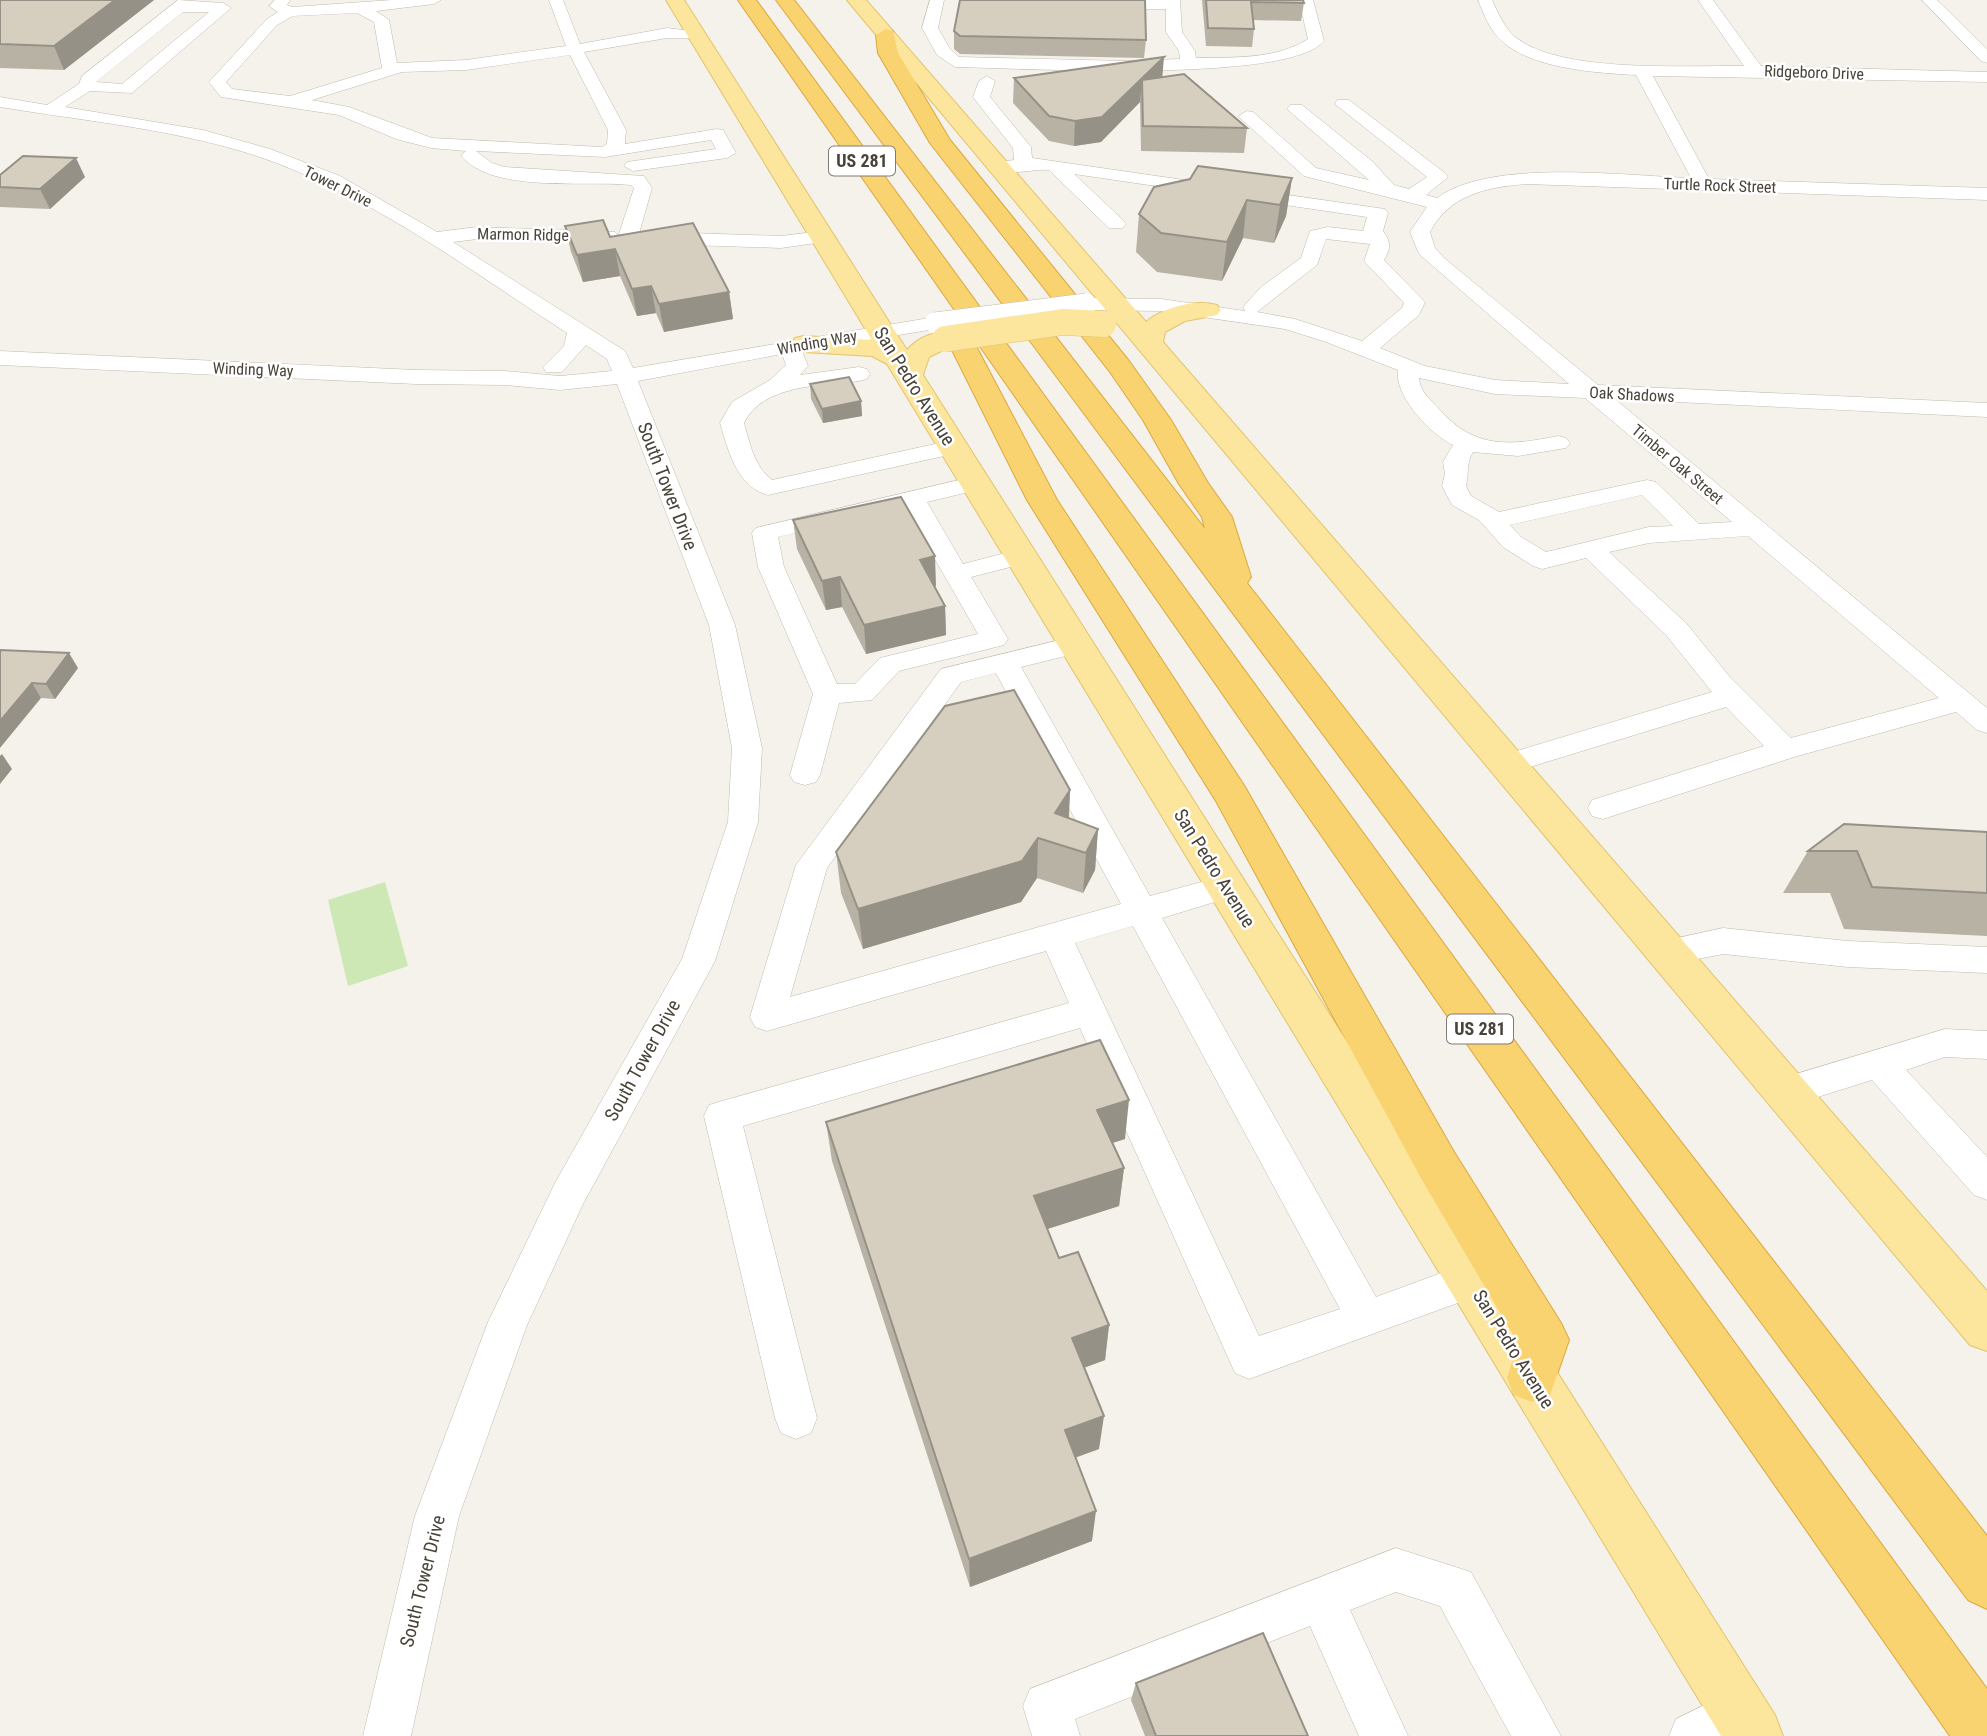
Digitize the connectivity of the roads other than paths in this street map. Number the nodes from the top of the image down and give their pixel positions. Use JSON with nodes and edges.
{"nodes":[{"id":1,"x":434,"y":0,"type":"edge"},
{"id":2,"x":556,"y":0,"type":"edge"},
{"id":3,"x":675,"y":0,"type":"edge"},
{"id":4,"x":747,"y":0,"type":"edge"},
{"id":5,"x":785,"y":0,"type":"edge"},
{"id":6,"x":858,"y":0,"type":"edge"},
{"id":7,"x":937,"y":0,"type":"edge"},
{"id":8,"x":1306,"y":0,"type":"edge"},
{"id":9,"x":1485,"y":0,"type":"edge"},
{"id":10,"x":1705,"y":0,"type":"edge"},
{"id":11,"x":1928,"y":0,"type":"edge"},
{"id":12,"x":1173,"y":2,"type":"edge"},
{"id":13,"x":183,"y":3,"type":"edge"},
{"id":14,"x":1093,"y":3,"type":"edge"},
{"id":15,"x":1152,"y":4,"type":"junction"},
{"id":16,"x":287,"y":6,"type":"edge"},
{"id":17,"x":349,"y":6,"type":"edge"},
{"id":18,"x":689,"y":35,"type":"junction"},
{"id":19,"x":886,"y":35,"type":"junction"},
{"id":20,"x":1180,"y":42,"type":"junction"},
{"id":21,"x":583,"y":49,"type":"junction"},
{"id":22,"x":1987,"y":58,"type":"edge"},
{"id":23,"x":1189,"y":64,"type":"junction"},
{"id":24,"x":390,"y":69,"type":"junction"},
{"id":25,"x":1641,"y":69,"type":"junction"},
{"id":26,"x":1756,"y":71,"type":"junction"},
{"id":27,"x":1987,"y":77,"type":"edge"},
{"id":28,"x":987,"y":81,"type":"dead end"},
{"id":29,"x":87,"y":86,"type":"junction"},
{"id":30,"x":293,"y":101,"type":"junction"},
{"id":31,"x":0,"y":102,"type":"edge"},
{"id":32,"x":1343,"y":104,"type":"dead end"},
{"id":33,"x":1296,"y":109,"type":"dead end"},
{"id":34,"x":50,"y":110,"type":"junction"},
{"id":35,"x":1247,"y":116,"type":"dead end"},
{"id":36,"x":458,"y":146,"type":"junction"},
{"id":37,"x":616,"y":149,"type":"junction"},
{"id":38,"x":1023,"y":163,"type":"junction"},
{"id":39,"x":1055,"y":166,"type":"junction"},
{"id":40,"x":999,"y":167,"type":"junction"},
{"id":41,"x":634,"y":173,"type":"junction"},
{"id":42,"x":1703,"y":184,"type":"junction"},
{"id":43,"x":1388,"y":190,"type":"junction"},
{"id":44,"x":1987,"y":194,"type":"edge"},
{"id":45,"x":1412,"y":197,"type":"junction"},
{"id":46,"x":1448,"y":200,"type":"junction"},
{"id":47,"x":1116,"y":224,"type":"dead end"},
{"id":48,"x":628,"y":237,"type":"junction"},
{"id":49,"x":823,"y":237,"type":"junction"},
{"id":50,"x":434,"y":238,"type":"junction"},
{"id":51,"x":1379,"y":239,"type":"junction"},
{"id":52,"x":1259,"y":301,"type":"junction"},
{"id":53,"x":1095,"y":302,"type":"junction"},
{"id":54,"x":1208,"y":310,"type":"junction"},
{"id":55,"x":1295,"y":311,"type":"junction"},
{"id":56,"x":945,"y":323,"type":"junction"},
{"id":57,"x":876,"y":324,"type":"junction"},
{"id":58,"x":577,"y":330,"type":"junction"},
{"id":59,"x":1385,"y":332,"type":"junction"},
{"id":60,"x":1147,"y":341,"type":"junction"},
{"id":61,"x":780,"y":343,"type":"junction"},
{"id":62,"x":1365,"y":349,"type":"junction"},
{"id":63,"x":0,"y":358,"type":"edge"},
{"id":64,"x":622,"y":366,"type":"junction"},
{"id":65,"x":554,"y":367,"type":"junction"},
{"id":66,"x":1410,"y":367,"type":"junction"},
{"id":67,"x":903,"y":368,"type":"junction"},
{"id":68,"x":859,"y":374,"type":"dead end"},
{"id":69,"x":506,"y":378,"type":"junction"},
{"id":70,"x":778,"y":385,"type":"junction"},
{"id":71,"x":1593,"y":392,"type":"junction"},
{"id":72,"x":1987,"y":410,"type":"edge"},
{"id":73,"x":1467,"y":441,"type":"junction"},
{"id":74,"x":1558,"y":443,"type":"dead end"},
{"id":75,"x":953,"y":447,"type":"junction"},
{"id":76,"x":976,"y":483,"type":"junction"},
{"id":77,"x":912,"y":497,"type":"junction"},
{"id":78,"x":1493,"y":521,"type":"junction"},
{"id":79,"x":1755,"y":528,"type":"junction"},
{"id":80,"x":1695,"y":534,"type":"junction"},
{"id":81,"x":1591,"y":549,"type":"junction"},
{"id":82,"x":1021,"y":557,"type":"junction"},
{"id":83,"x":958,"y":573,"type":"junction"},
{"id":84,"x":1243,"y":602,"type":"junction"},
{"id":85,"x":1076,"y":645,"type":"junction"},
{"id":86,"x":1004,"y":662,"type":"junction"},
{"id":87,"x":827,"y":694,"type":"junction"},
{"id":88,"x":1732,"y":696,"type":"junction"},
{"id":89,"x":1961,"y":701,"type":"junction"},
{"id":90,"x":1987,"y":723,"type":"edge"},
{"id":91,"x":1785,"y":750,"type":"junction"},
{"id":92,"x":1507,"y":764,"type":"junction"},
{"id":93,"x":805,"y":775,"type":"dead end"},
{"id":94,"x":1603,"y":808,"type":"dead end"},
{"id":95,"x":1227,"y":887,"type":"junction"},
{"id":96,"x":1140,"y":912,"type":"junction"},
{"id":97,"x":1055,"y":935,"type":"junction"},
{"id":98,"x":1667,"y":952,"type":"junction"},
{"id":99,"x":1987,"y":960,"type":"edge"},
{"id":100,"x":1090,"y":1011,"type":"junction"},
{"id":101,"x":1987,"y":1045,"type":"edge"},
{"id":102,"x":1878,"y":1063,"type":"junction"},
{"id":103,"x":1786,"y":1092,"type":"junction"},
{"id":104,"x":1987,"y":1183,"type":"edge"},
{"id":105,"x":1471,"y":1280,"type":"junction"},
{"id":106,"x":1367,"y":1319,"type":"junction"},
{"id":107,"x":1987,"y":1328,"type":"edge"},
{"id":108,"x":1532,"y":1378,"type":"junction"},
{"id":109,"x":796,"y":1418,"type":"dead end"},
{"id":110,"x":1987,"y":1581,"type":"edge"},
{"id":111,"x":1321,"y":1598,"type":"junction"},
{"id":112,"x":1728,"y":1728,"type":"edge"},
{"id":113,"x":387,"y":1736,"type":"edge"},
{"id":114,"x":1056,"y":1736,"type":"edge"},
{"id":115,"x":1384,"y":1736,"type":"edge"},
{"id":116,"x":1536,"y":1736,"type":"edge"},
{"id":117,"x":1984,"y":1736,"type":"edge"}],
"edges":[{"from":1,"to":17,"type":"street"},
{"from":2,"to":21,"type":"street"},
{"from":3,"to":18,"type":"main road","name":"San Pedro Avenue"},
{"from":4,"to":56,"type":"highway","number":"US 281"},
{"from":5,"to":84,"type":"highway","number":"US 281"},
{"from":6,"to":19,"type":"main road"},
{"from":7,"to":23,"type":"street"},
{"from":8,"to":23,"type":"street"},
{"from":9,"to":25,"type":"street","name":"Ridgeboro Drive"},
{"from":10,"to":26,"type":"street"},
{"from":11,"to":22,"type":"street"},
{"from":12,"to":15,"type":"street"},
{"from":12,"to":20,"type":"street"},
{"from":13,"to":29,"type":"street"},
{"from":13,"to":29,"type":"street"},
{"from":14,"to":15,"type":"street"},
{"from":15,"to":20,"type":"street"},
{"from":16,"to":17,"type":"street"},
{"from":16,"to":30,"type":"street"},
{"from":17,"to":24,"type":"street"},
{"from":18,"to":21,"type":"street"},
{"from":18,"to":49,"type":"main road","name":"San Pedro Avenue"},
{"from":19,"to":40,"type":"main road"},
{"from":19,"to":84,"type":"highway"},
{"from":20,"to":23,"type":"street"},
{"from":21,"to":24,"type":"street"},
{"from":21,"to":37,"type":"street"},
{"from":24,"to":30,"type":"street"},
{"from":25,"to":26,"type":"street","name":"Ridgeboro Drive"},
{"from":25,"to":42,"type":"street"},
{"from":26,"to":27,"type":"street","name":"Ridgeboro Drive"},
{"from":28,"to":38,"type":"street"},
{"from":29,"to":34,"type":"street"},
{"from":30,"to":36,"type":"street"},
{"from":31,"to":34,"type":"street","name":"Tower Drive"},
{"from":32,"to":45,"type":"street"},
{"from":33,"to":43,"type":"street"},
{"from":34,"to":50,"type":"street","name":"Tower Drive"},
{"from":35,"to":43,"type":"street"},
{"from":36,"to":37,"type":"street"},
{"from":36,"to":41,"type":"street"},
{"from":37,"to":41,"type":"street"},
{"from":37,"to":41,"type":"street"},
{"from":38,"to":39,"type":"street"},
{"from":38,"to":40,"type":"street"},
{"from":39,"to":47,"type":"street"},
{"from":39,"to":51,"type":"street"},
{"from":40,"to":53,"type":"main road"},
{"from":41,"to":48,"type":"street"},
{"from":42,"to":44,"type":"street","name":"Turtle Rock Street"},
{"from":42,"to":46,"type":"street","name":"Turtle Rock Street"},
{"from":43,"to":45,"type":"street"},
{"from":45,"to":46,"type":"street"},
{"from":46,"to":71,"type":"street","name":"Timber Oak Street"},
{"from":48,"to":49,"type":"street","name":"Marmon Ridge"},
{"from":48,"to":50,"type":"street","name":"Marmon Ridge"},
{"from":49,"to":57,"type":"main road","name":"San Pedro Avenue"},
{"from":50,"to":58,"type":"street","name":"Tower Drive"},
{"from":51,"to":52,"type":"street"},
{"from":51,"to":59,"type":"street"},
{"from":52,"to":53,"type":"street"},
{"from":52,"to":55,"type":"street"},
{"from":53,"to":54,"type":"street","name":"Oak Shadows"},
{"from":53,"to":56,"type":"street"},
{"from":53,"to":56,"type":"main road","bridge":true},
{"from":53,"to":60,"type":"main road"},
{"from":54,"to":55,"type":"street","name":"Oak Shadows"},
{"from":54,"to":60,"type":"main road"},
{"from":55,"to":59,"type":"street"},
{"from":55,"to":62,"type":"street","name":"Oak Shadows"},
{"from":56,"to":57,"type":"street"},
{"from":56,"to":67,"type":"main road"},
{"from":56,"to":108,"type":"highway"},
{"from":56,"to":117,"type":"highway","number":"US 281"},
{"from":57,"to":61,"type":"street","name":"Winding Way"},
{"from":57,"to":61,"type":"street","name":"Winding Way"},
{"from":57,"to":67,"type":"main road","name":"San Pedro Avenue"},
{"from":58,"to":64,"type":"street","name":"Tower Drive"},
{"from":58,"to":65,"type":"street"},
{"from":59,"to":62,"type":"street"},
{"from":60,"to":92,"type":"main road"},
{"from":61,"to":64,"type":"street","name":"Winding Way"},
{"from":61,"to":67,"type":"main road"},
{"from":61,"to":70,"type":"street"},
{"from":62,"to":66,"type":"street","name":"Oak Shadows"},
{"from":63,"to":69,"type":"street","name":"Winding Way"},
{"from":64,"to":65,"type":"street","name":"Winding Way"},
{"from":64,"to":69,"type":"street","name":"Winding Way"},
{"from":64,"to":113,"type":"street","name":"South Tower Drive"},
{"from":65,"to":69,"type":"street","name":"Winding Way"},
{"from":66,"to":71,"type":"street","name":"Oak Shadows"},
{"from":66,"to":73,"type":"street"},
{"from":67,"to":75,"type":"main road","name":"San Pedro Avenue"},
{"from":68,"to":70,"type":"street"},
{"from":70,"to":75,"type":"street"},
{"from":71,"to":72,"type":"street","name":"Oak Shadows"},
{"from":71,"to":79,"type":"street","name":"Timber Oak Street"},
{"from":73,"to":74,"type":"street"},
{"from":73,"to":78,"type":"street"},
{"from":75,"to":76,"type":"main road","name":"San Pedro Avenue"},
{"from":76,"to":77,"type":"street"},
{"from":76,"to":82,"type":"main road","name":"San Pedro Avenue"},
{"from":77,"to":83,"type":"street"},
{"from":77,"to":87,"type":"street"},
{"from":78,"to":80,"type":"street"},
{"from":78,"to":81,"type":"street"},
{"from":79,"to":80,"type":"street"},
{"from":79,"to":89,"type":"street","name":"Timber Oak Street"},
{"from":80,"to":81,"type":"street"},
{"from":81,"to":88,"type":"street"},
{"from":82,"to":83,"type":"street"},
{"from":82,"to":85,"type":"main road","name":"San Pedro Avenue"},
{"from":83,"to":87,"type":"street"},
{"from":84,"to":110,"type":"highway","number":"US 281"},
{"from":85,"to":86,"type":"street"},
{"from":85,"to":95,"type":"main road","name":"San Pedro Avenue"},
{"from":86,"to":96,"type":"street"},
{"from":86,"to":97,"type":"street"},
{"from":87,"to":93,"type":"street"},
{"from":88,"to":91,"type":"street"},
{"from":88,"to":92,"type":"street"},
{"from":89,"to":90,"type":"street","name":"Timber Oak Street"},
{"from":89,"to":91,"type":"street"},
{"from":91,"to":94,"type":"street"},
{"from":92,"to":98,"type":"main road"},
{"from":95,"to":96,"type":"street"},
{"from":95,"to":105,"type":"main road","name":"San Pedro Avenue"},
{"from":96,"to":97,"type":"street"},
{"from":96,"to":106,"type":"street"},
{"from":97,"to":100,"type":"street"},
{"from":98,"to":99,"type":"street"},
{"from":98,"to":103,"type":"main road"},
{"from":100,"to":106,"type":"street"},
{"from":100,"to":109,"type":"street"},
{"from":101,"to":102,"type":"street"},
{"from":102,"to":103,"type":"street"},
{"from":102,"to":104,"type":"street"},
{"from":103,"to":107,"type":"main road"},
{"from":105,"to":106,"type":"street"},
{"from":105,"to":108,"type":"main road","name":"San Pedro Avenue"},
{"from":108,"to":112,"type":"main road","name":"San Pedro Avenue"},
{"from":111,"to":114,"type":"street"},
{"from":111,"to":115,"type":"street"},
{"from":111,"to":116,"type":"street"}]}
